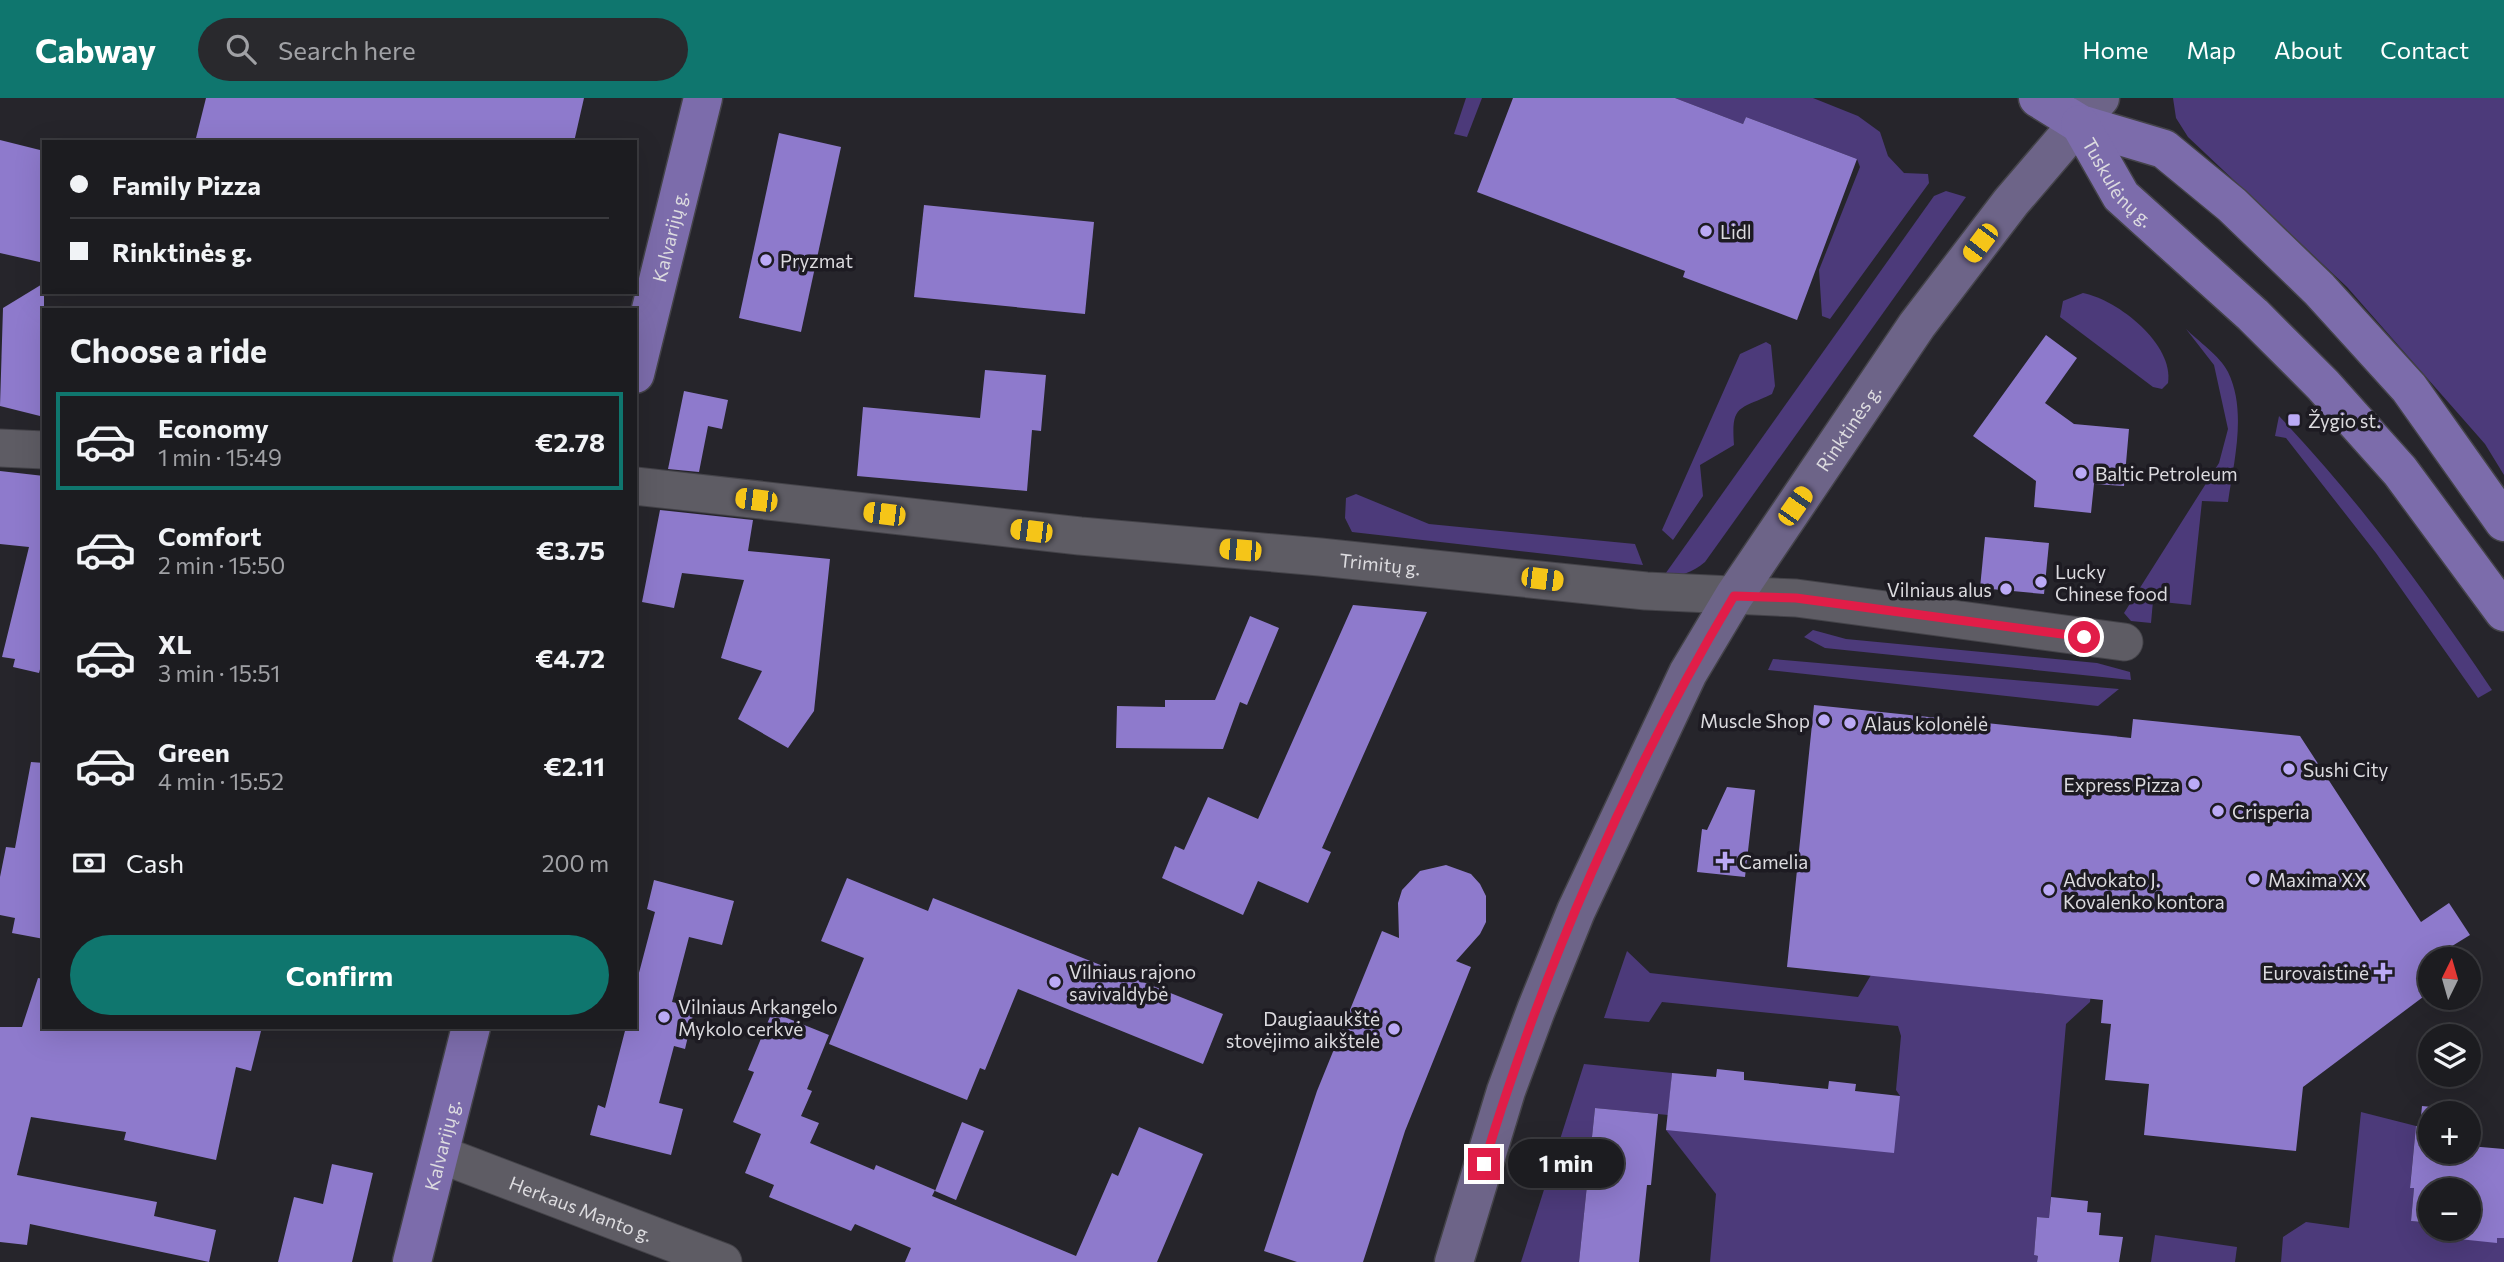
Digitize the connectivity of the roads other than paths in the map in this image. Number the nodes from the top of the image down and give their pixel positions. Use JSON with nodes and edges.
{"nodes":[{"id":1,"x":702,"y":98,"type":"edge"},
{"id":2,"x":2038,"y":98,"type":"edge"},
{"id":3,"x":2090,"y":111,"type":"edge"},
{"id":4,"x":637,"y":366,"type":"edge"},
{"id":5,"x":0,"y":448,"type":"edge"},
{"id":6,"x":42,"y":450,"type":"edge"},
{"id":7,"x":637,"y":486,"type":"edge"},
{"id":8,"x":2504,"y":522,"type":"edge"},
{"id":9,"x":1734,"y":596,"type":"junction"},
{"id":10,"x":2504,"y":612,"type":"edge"},
{"id":11,"x":2124,"y":642,"type":"dead end"},
{"id":12,"x":470,"y":1029,"type":"edge"},
{"id":13,"x":439,"y":1154,"type":"junction"},
{"id":14,"x":412,"y":1262,"type":"edge"},
{"id":15,"x":723,"y":1262,"type":"edge"},
{"id":16,"x":1454,"y":1262,"type":"edge"}],
"edges":[{"from":1,"to":4,"type":"main road","name":"Kalvarijų g."},
{"from":2,"to":3,"type":"main road"},
{"from":3,"to":8,"type":"main road","name":"Tuskulėnų g."},
{"from":3,"to":9,"type":"main road","name":"Rinktinės g."},
{"from":3,"to":10,"type":"main road","name":"Tuskulėnų g."},
{"from":5,"to":6,"type":"street"},
{"from":7,"to":9,"type":"street","name":"Trimitų g."},
{"from":9,"to":11,"type":"street","name":"Trimitų g."},
{"from":9,"to":16,"type":"main road","name":"Rinktinės g."},
{"from":12,"to":13,"type":"main road","name":"Kalvarijų g."},
{"from":13,"to":14,"type":"main road","name":"Kalvarijų g."},
{"from":13,"to":15,"type":"street","name":"Herkaus Manto g."}]}
